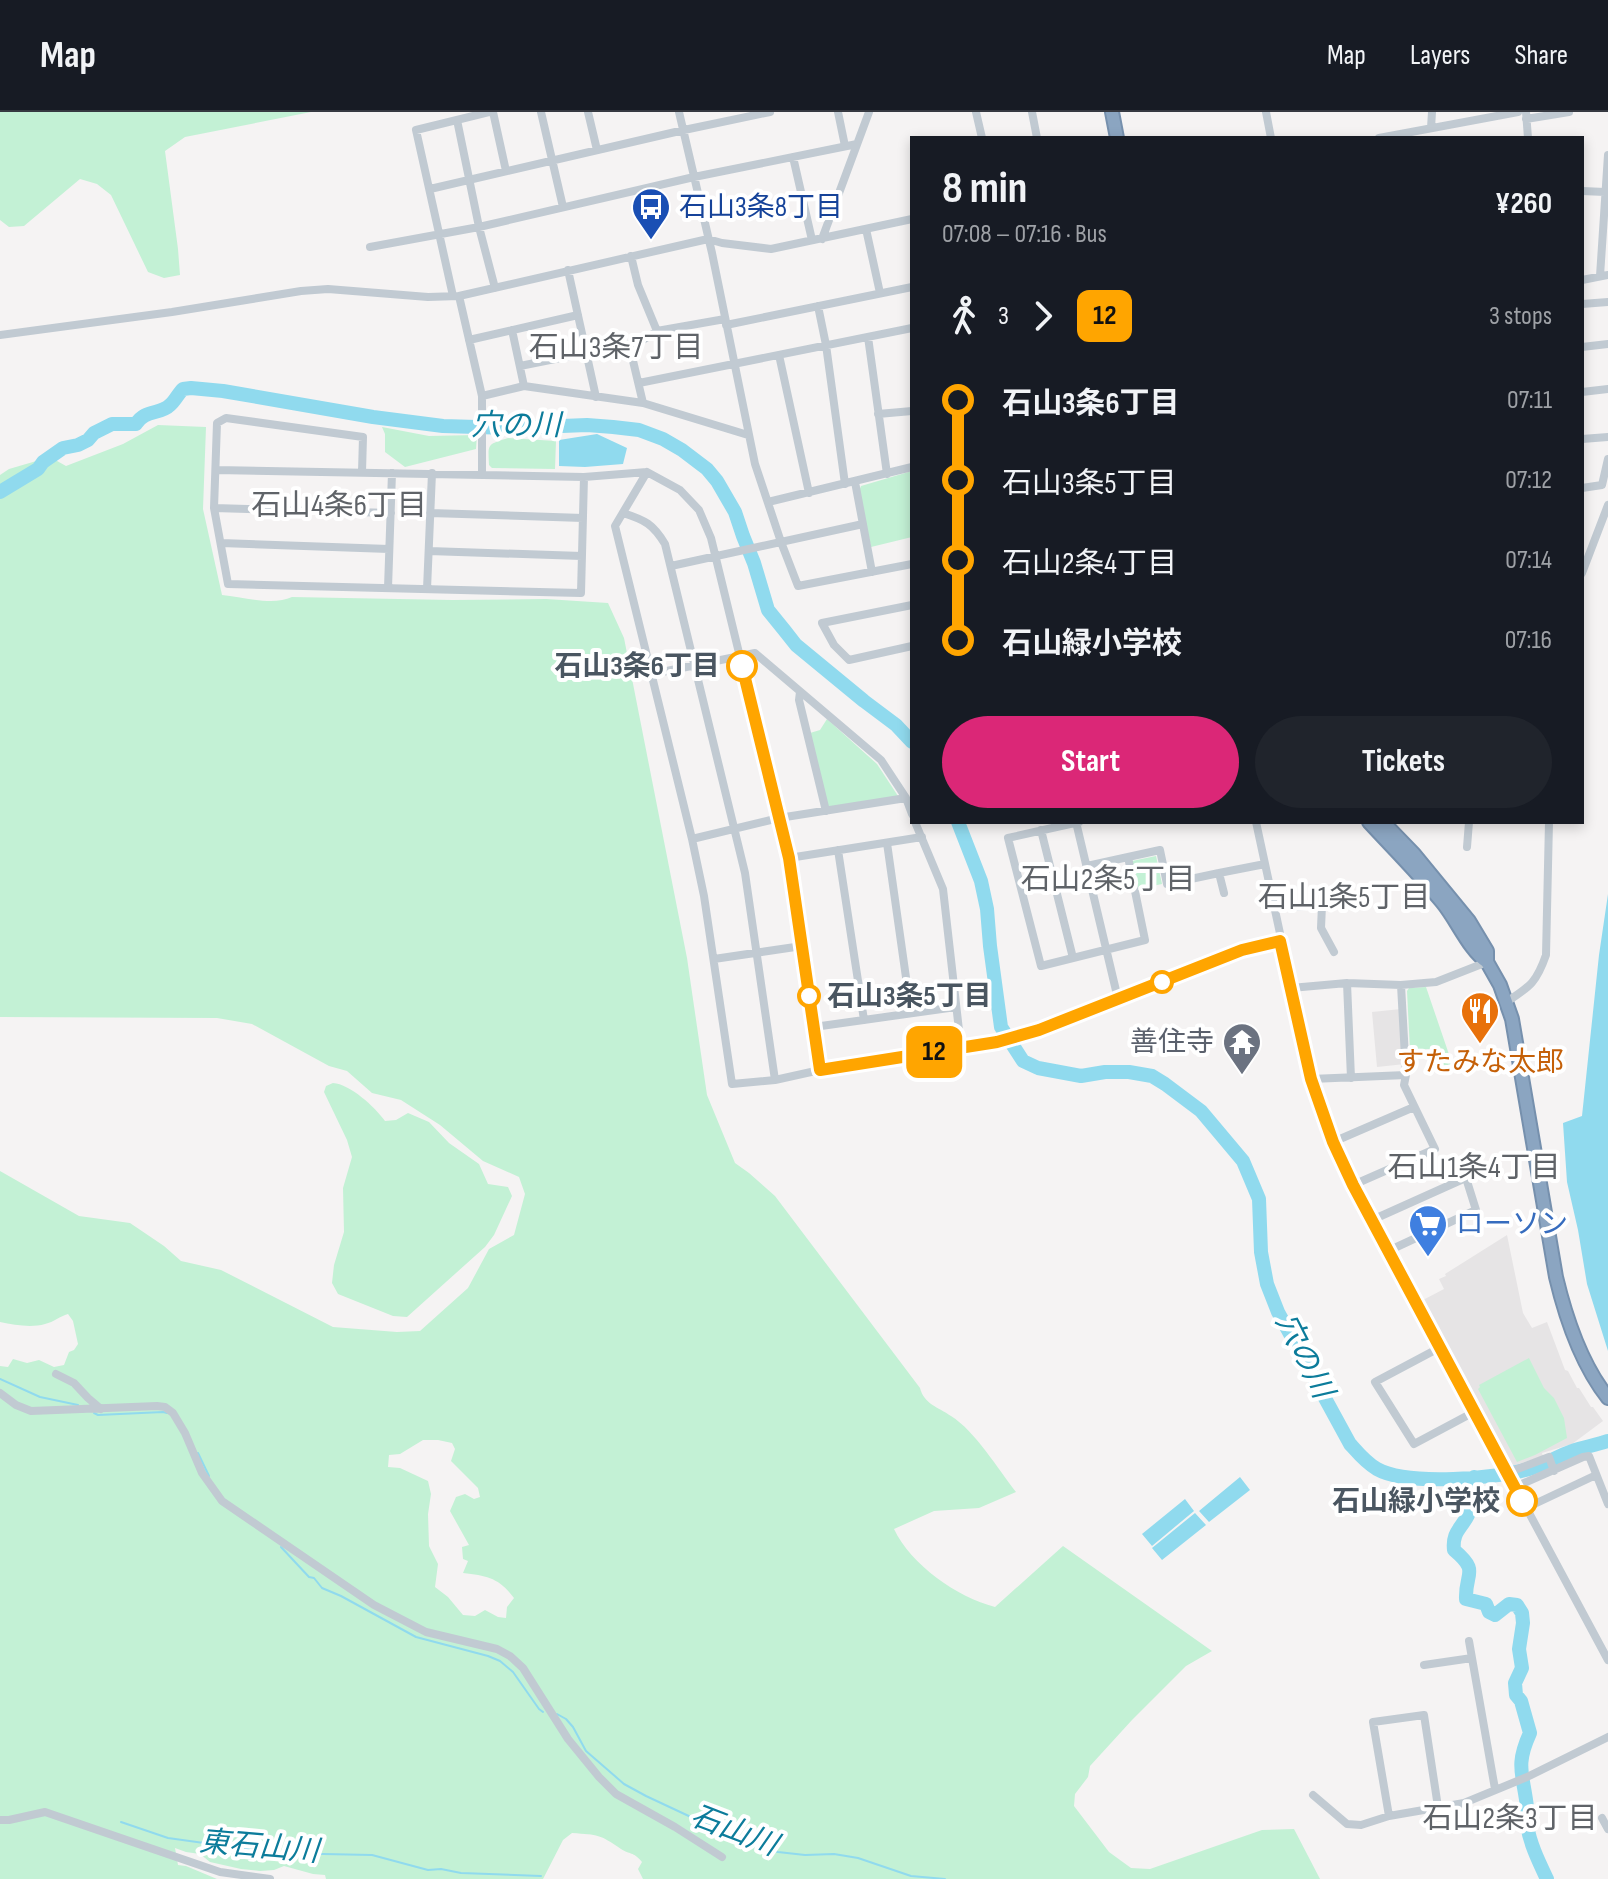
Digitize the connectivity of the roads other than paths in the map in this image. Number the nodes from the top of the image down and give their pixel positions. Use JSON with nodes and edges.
{"nodes":[{"id":1,"x":491,"y":112,"type":"edge"},
{"id":2,"x":541,"y":112,"type":"edge"},
{"id":3,"x":588,"y":112,"type":"edge"},
{"id":4,"x":679,"y":112,"type":"edge"},
{"id":5,"x":770,"y":112,"type":"edge"},
{"id":6,"x":838,"y":112,"type":"edge"},
{"id":7,"x":869,"y":112,"type":"edge"},
{"id":8,"x":976,"y":112,"type":"edge"},
{"id":9,"x":1032,"y":112,"type":"edge"},
{"id":10,"x":1112,"y":112,"type":"edge"},
{"id":11,"x":1266,"y":112,"type":"edge"},
{"id":12,"x":1432,"y":112,"type":"edge"},
{"id":13,"x":1518,"y":112,"type":"edge"},
{"id":14,"x":1569,"y":112,"type":"edge"},
{"id":15,"x":1526,"y":116,"type":"edge"},
{"id":16,"x":457,"y":120,"type":"junction"},
{"id":17,"x":1450,"y":125,"type":"junction"},
{"id":18,"x":1431,"y":128,"type":"junction"},
{"id":19,"x":684,"y":130,"type":"junction"},
{"id":20,"x":1413,"y":135,"type":"edge"},
{"id":21,"x":982,"y":136,"type":"edge"},
{"id":22,"x":1037,"y":136,"type":"edge"},
{"id":23,"x":1117,"y":136,"type":"edge"},
{"id":24,"x":1271,"y":136,"type":"edge"},
{"id":25,"x":1450,"y":136,"type":"edge"},
{"id":26,"x":1528,"y":136,"type":"edge"},
{"id":27,"x":857,"y":144,"type":"junction"},
{"id":28,"x":845,"y":146,"type":"junction"},
{"id":29,"x":597,"y":150,"type":"junction"},
{"id":30,"x":1608,"y":155,"type":"edge"},
{"id":31,"x":793,"y":157,"type":"junction"},
{"id":32,"x":551,"y":161,"type":"junction"},
{"id":33,"x":506,"y":171,"type":"junction"},
{"id":34,"x":694,"y":177,"type":"junction"},
{"id":35,"x":471,"y":179,"type":"junction"},
{"id":36,"x":430,"y":189,"type":"junction"},
{"id":37,"x":1584,"y":191,"type":"edge"},
{"id":38,"x":1605,"y":192,"type":"junction"},
{"id":39,"x":563,"y":207,"type":"junction"},
{"id":40,"x":910,"y":219,"type":"edge"},
{"id":41,"x":479,"y":227,"type":"junction"},
{"id":42,"x":866,"y":229,"type":"junction"},
{"id":43,"x":439,"y":235,"type":"junction"},
{"id":44,"x":708,"y":239,"type":"junction"},
{"id":45,"x":817,"y":239,"type":"junction"},
{"id":46,"x":370,"y":247,"type":"dead end"},
{"id":47,"x":631,"y":256,"type":"junction"},
{"id":48,"x":568,"y":270,"type":"junction"},
{"id":49,"x":1604,"y":276,"type":"edge"},
{"id":50,"x":1584,"y":280,"type":"edge"},
{"id":51,"x":910,"y":287,"type":"edge"},
{"id":52,"x":495,"y":288,"type":"junction"},
{"id":53,"x":880,"y":293,"type":"junction"},
{"id":54,"x":456,"y":296,"type":"junction"},
{"id":55,"x":1608,"y":302,"type":"edge"},
{"id":56,"x":1584,"y":304,"type":"edge"},
{"id":57,"x":818,"y":306,"type":"junction"},
{"id":58,"x":578,"y":315,"type":"junction"},
{"id":59,"x":725,"y":322,"type":"junction"},
{"id":60,"x":910,"y":328,"type":"edge"},
{"id":61,"x":512,"y":330,"type":"junction"},
{"id":62,"x":657,"y":331,"type":"junction"},
{"id":63,"x":0,"y":335,"type":"edge"},
{"id":64,"x":868,"y":337,"type":"junction"},
{"id":65,"x":469,"y":340,"type":"junction"},
{"id":66,"x":629,"y":344,"type":"junction"},
{"id":67,"x":1608,"y":344,"type":"edge"},
{"id":68,"x":826,"y":345,"type":"junction"},
{"id":69,"x":1584,"y":347,"type":"edge"},
{"id":70,"x":587,"y":352,"type":"junction"},
{"id":71,"x":779,"y":355,"type":"junction"},
{"id":72,"x":734,"y":364,"type":"junction"},
{"id":73,"x":520,"y":366,"type":"junction"},
{"id":74,"x":639,"y":383,"type":"junction"},
{"id":75,"x":524,"y":386,"type":"junction"},
{"id":76,"x":1608,"y":389,"type":"edge"},
{"id":77,"x":1584,"y":392,"type":"edge"},
{"id":78,"x":482,"y":396,"type":"junction"},
{"id":79,"x":596,"y":397,"type":"junction"},
{"id":80,"x":643,"y":403,"type":"junction"},
{"id":81,"x":910,"y":411,"type":"edge"},
{"id":82,"x":878,"y":414,"type":"junction"},
{"id":83,"x":748,"y":435,"type":"junction"},
{"id":84,"x":1608,"y":437,"type":"edge"},
{"id":85,"x":1584,"y":439,"type":"edge"},
{"id":86,"x":1608,"y":459,"type":"edge"},
{"id":87,"x":910,"y":468,"type":"edge"},
{"id":88,"x":216,"y":470,"type":"junction"},
{"id":89,"x":362,"y":472,"type":"junction"},
{"id":90,"x":647,"y":472,"type":"junction"},
{"id":91,"x":392,"y":473,"type":"junction"},
{"id":92,"x":432,"y":473,"type":"junction"},
{"id":93,"x":887,"y":474,"type":"junction"},
{"id":94,"x":482,"y":475,"type":"junction"},
{"id":95,"x":584,"y":477,"type":"junction"},
{"id":96,"x":850,"y":483,"type":"junction"},
{"id":97,"x":1584,"y":488,"type":"edge"},
{"id":98,"x":809,"y":493,"type":"junction"},
{"id":99,"x":768,"y":502,"type":"junction"},
{"id":100,"x":1608,"y":505,"type":"edge"},
{"id":101,"x":214,"y":508,"type":"junction"},
{"id":102,"x":391,"y":513,"type":"junction"},
{"id":103,"x":430,"y":513,"type":"junction"},
{"id":104,"x":623,"y":513,"type":"junction"},
{"id":105,"x":583,"y":518,"type":"junction"},
{"id":106,"x":863,"y":524,"type":"junction"},
{"id":107,"x":781,"y":542,"type":"junction"},
{"id":108,"x":221,"y":543,"type":"junction"},
{"id":109,"x":1584,"y":544,"type":"edge"},
{"id":110,"x":1591,"y":548,"type":"junction"},
{"id":111,"x":389,"y":549,"type":"junction"},
{"id":112,"x":429,"y":551,"type":"junction"},
{"id":113,"x":582,"y":556,"type":"junction"},
{"id":114,"x":715,"y":556,"type":"junction"},
{"id":115,"x":910,"y":564,"type":"edge"},
{"id":116,"x":671,"y":566,"type":"junction"},
{"id":117,"x":1584,"y":567,"type":"edge"},
{"id":118,"x":872,"y":572,"type":"junction"},
{"id":119,"x":388,"y":588,"type":"junction"},
{"id":120,"x":427,"y":589,"type":"junction"},
{"id":121,"x":910,"y":605,"type":"edge"},
{"id":122,"x":910,"y":646,"type":"edge"},
{"id":123,"x":739,"y":655,"type":"junction"},
{"id":124,"x":695,"y":665,"type":"junction"},
{"id":125,"x":652,"y":674,"type":"junction"},
{"id":126,"x":800,"y":692,"type":"junction"},
{"id":127,"x":906,"y":798,"type":"junction"},
{"id":128,"x":910,"y":809,"type":"edge"},
{"id":129,"x":826,"y":811,"type":"junction"},
{"id":130,"x":779,"y":818,"type":"junction"},
{"id":131,"x":916,"y":824,"type":"edge"},
{"id":132,"x":1068,"y":824,"type":"edge"},
{"id":133,"x":1077,"y":824,"type":"edge"},
{"id":134,"x":1256,"y":824,"type":"edge"},
{"id":135,"x":1371,"y":824,"type":"edge"},
{"id":136,"x":1385,"y":824,"type":"edge"},
{"id":137,"x":1469,"y":824,"type":"edge"},
{"id":138,"x":1549,"y":824,"type":"edge"},
{"id":139,"x":734,"y":829,"type":"junction"},
{"id":140,"x":1041,"y":830,"type":"junction"},
{"id":141,"x":922,"y":837,"type":"junction"},
{"id":142,"x":692,"y":839,"type":"junction"},
{"id":143,"x":887,"y":843,"type":"junction"},
{"id":144,"x":1467,"y":847,"type":"dead end"},
{"id":145,"x":838,"y":850,"type":"junction"},
{"id":146,"x":1128,"y":857,"type":"junction"},
{"id":147,"x":789,"y":858,"type":"junction"},
{"id":148,"x":1265,"y":864,"type":"junction"},
{"id":149,"x":1087,"y":866,"type":"junction"},
{"id":150,"x":1219,"y":873,"type":"junction"},
{"id":151,"x":1224,"y":893,"type":"dead end"},
{"id":152,"x":1274,"y":908,"type":"junction"},
{"id":153,"x":1280,"y":941,"type":"junction"},
{"id":154,"x":802,"y":946,"type":"junction"},
{"id":155,"x":1106,"y":950,"type":"junction"},
{"id":156,"x":1334,"y":952,"type":"dead end"},
{"id":157,"x":757,"y":954,"type":"junction"},
{"id":158,"x":1073,"y":958,"type":"junction"},
{"id":159,"x":714,"y":959,"type":"junction"},
{"id":160,"x":1487,"y":962,"type":"junction"},
{"id":161,"x":1347,"y":983,"type":"junction"},
{"id":162,"x":1401,"y":985,"type":"junction"},
{"id":163,"x":1291,"y":988,"type":"junction"},
{"id":164,"x":1118,"y":999,"type":"junction"},
{"id":165,"x":1505,"y":1003,"type":"junction"},
{"id":166,"x":956,"y":1007,"type":"junction"},
{"id":167,"x":911,"y":1013,"type":"junction"},
{"id":168,"x":864,"y":1020,"type":"junction"},
{"id":169,"x":814,"y":1027,"type":"junction"},
{"id":170,"x":961,"y":1048,"type":"junction"},
{"id":171,"x":820,"y":1070,"type":"junction"},
{"id":172,"x":1406,"y":1075,"type":"junction"},
{"id":173,"x":1351,"y":1078,"type":"junction"},
{"id":174,"x":1311,"y":1079,"type":"junction"},
{"id":175,"x":775,"y":1080,"type":"junction"},
{"id":176,"x":1414,"y":1107,"type":"junction"},
{"id":177,"x":1333,"y":1142,"type":"junction"},
{"id":178,"x":1490,"y":1167,"type":"dead end"},
{"id":179,"x":1466,"y":1178,"type":"junction"},
{"id":180,"x":1353,"y":1185,"type":"junction"},
{"id":181,"x":1372,"y":1220,"type":"junction"},
{"id":182,"x":1388,"y":1251,"type":"junction"},
{"id":183,"x":1439,"y":1348,"type":"junction"},
{"id":184,"x":56,"y":1374,"type":"dead end"},
{"id":185,"x":0,"y":1393,"type":"edge"},
{"id":186,"x":1608,"y":1398,"type":"edge"},
{"id":187,"x":97,"y":1409,"type":"junction"},
{"id":188,"x":1474,"y":1412,"type":"junction"},
{"id":189,"x":1506,"y":1470,"type":"junction"},
{"id":190,"x":1554,"y":1471,"type":"junction"},
{"id":191,"x":1596,"y":1475,"type":"junction"},
{"id":192,"x":1514,"y":1485,"type":"junction"},
{"id":193,"x":1608,"y":1504,"type":"edge"},
{"id":194,"x":1526,"y":1508,"type":"junction"},
{"id":195,"x":1469,"y":1641,"type":"dead end"},
{"id":196,"x":1472,"y":1658,"type":"junction"},
{"id":197,"x":1608,"y":1660,"type":"edge"},
{"id":198,"x":1424,"y":1665,"type":"dead end"},
{"id":199,"x":1608,"y":1737,"type":"edge"},
{"id":200,"x":1495,"y":1789,"type":"junction"},
{"id":201,"x":1313,"y":1795,"type":"dead end"},
{"id":202,"x":1438,"y":1807,"type":"junction"},
{"id":203,"x":1389,"y":1816,"type":"junction"},
{"id":204,"x":1602,"y":1818,"type":"dead end"},
{"id":205,"x":0,"y":1820,"type":"edge"},
{"id":206,"x":1608,"y":1829,"type":"edge"},
{"id":207,"x":722,"y":1857,"type":"dead end"},
{"id":208,"x":270,"y":1879,"type":"edge"}],
"edges":[{"from":1,"to":16,"type":"street"},
{"from":1,"to":33,"type":"street"},
{"from":2,"to":32,"type":"street"},
{"from":3,"to":29,"type":"street"},
{"from":4,"to":19,"type":"street"},
{"from":5,"to":19,"type":"street"},
{"from":6,"to":28,"type":"street"},
{"from":7,"to":27,"type":"street"},
{"from":8,"to":21,"type":"street"},
{"from":9,"to":22,"type":"street"},
{"from":10,"to":23,"type":"highway"},
{"from":11,"to":24,"type":"street"},
{"from":12,"to":18,"type":"street"},
{"from":13,"to":17,"type":"street"},
{"from":14,"to":15,"type":"street"},
{"from":15,"to":26,"type":"street"},
{"from":16,"to":35,"type":"street"},
{"from":16,"to":36,"type":"street"},
{"from":17,"to":18,"type":"street"},
{"from":17,"to":25,"type":"street"},
{"from":18,"to":20,"type":"street"},
{"from":19,"to":29,"type":"street"},
{"from":19,"to":34,"type":"street"},
{"from":27,"to":28,"type":"street"},
{"from":27,"to":45,"type":"street"},
{"from":28,"to":31,"type":"street"},
{"from":29,"to":32,"type":"street"},
{"from":30,"to":38,"type":"street"},
{"from":31,"to":34,"type":"street"},
{"from":31,"to":45,"type":"street"},
{"from":32,"to":33,"type":"street"},
{"from":32,"to":39,"type":"street"},
{"from":33,"to":35,"type":"street"},
{"from":34,"to":39,"type":"street"},
{"from":34,"to":44,"type":"street"},
{"from":35,"to":36,"type":"street"},
{"from":35,"to":41,"type":"street"},
{"from":36,"to":43,"type":"street"},
{"from":37,"to":38,"type":"street"},
{"from":38,"to":49,"type":"street"},
{"from":39,"to":41,"type":"street"},
{"from":40,"to":42,"type":"street"},
{"from":41,"to":43,"type":"street"},
{"from":41,"to":52,"type":"street"},
{"from":42,"to":45,"type":"street"},
{"from":42,"to":53,"type":"street"},
{"from":43,"to":46,"type":"street"},
{"from":43,"to":54,"type":"street"},
{"from":44,"to":45,"type":"street"},
{"from":44,"to":47,"type":"street"},
{"from":44,"to":59,"type":"street"},
{"from":47,"to":48,"type":"street"},
{"from":47,"to":62,"type":"street"},
{"from":48,"to":52,"type":"street"},
{"from":48,"to":58,"type":"street"},
{"from":49,"to":50,"type":"street"},
{"from":51,"to":53,"type":"street"},
{"from":52,"to":54,"type":"street"},
{"from":53,"to":57,"type":"street"},
{"from":54,"to":63,"type":"street"},
{"from":54,"to":65,"type":"street"},
{"from":55,"to":56,"type":"street"},
{"from":57,"to":59,"type":"street"},
{"from":57,"to":68,"type":"street"},
{"from":58,"to":61,"type":"street"},
{"from":58,"to":70,"type":"street"},
{"from":59,"to":62,"type":"street"},
{"from":59,"to":72,"type":"street"},
{"from":60,"to":64,"type":"street"},
{"from":61,"to":65,"type":"street"},
{"from":61,"to":73,"type":"street"},
{"from":62,"to":66,"type":"street"},
{"from":64,"to":68,"type":"street"},
{"from":64,"to":82,"type":"street"},
{"from":65,"to":78,"type":"street"},
{"from":66,"to":70,"type":"street"},
{"from":66,"to":74,"type":"street"},
{"from":67,"to":69,"type":"street"},
{"from":68,"to":71,"type":"street"},
{"from":68,"to":96,"type":"street"},
{"from":70,"to":73,"type":"street"},
{"from":70,"to":79,"type":"street"},
{"from":71,"to":72,"type":"street"},
{"from":71,"to":98,"type":"street"},
{"from":72,"to":74,"type":"street"},
{"from":72,"to":83,"type":"street"},
{"from":73,"to":75,"type":"street"},
{"from":74,"to":80,"type":"street"},
{"from":75,"to":78,"type":"street"},
{"from":75,"to":79,"type":"street"},
{"from":76,"to":77,"type":"street"},
{"from":78,"to":94,"type":"street"},
{"from":79,"to":80,"type":"street"},
{"from":80,"to":83,"type":"street"},
{"from":81,"to":82,"type":"street"},
{"from":82,"to":93,"type":"street"},
{"from":83,"to":99,"type":"street"},
{"from":84,"to":85,"type":"street"},
{"from":86,"to":97,"type":"street"},
{"from":87,"to":93,"type":"street"},
{"from":88,"to":89,"type":"street"},
{"from":88,"to":89,"type":"street"},
{"from":88,"to":101,"type":"street"},
{"from":89,"to":91,"type":"street"},
{"from":90,"to":95,"type":"street"},
{"from":90,"to":104,"type":"street"},
{"from":90,"to":114,"type":"street"},
{"from":91,"to":92,"type":"street"},
{"from":91,"to":102,"type":"street"},
{"from":92,"to":94,"type":"street"},
{"from":92,"to":103,"type":"street"},
{"from":93,"to":96,"type":"street"},
{"from":94,"to":95,"type":"street"},
{"from":95,"to":105,"type":"street"},
{"from":96,"to":98,"type":"street"},
{"from":96,"to":106,"type":"street"},
{"from":98,"to":99,"type":"street"},
{"from":99,"to":107,"type":"street"},
{"from":100,"to":110,"type":"street"},
{"from":101,"to":102,"type":"street"},
{"from":101,"to":108,"type":"street"},
{"from":102,"to":111,"type":"street"},
{"from":103,"to":105,"type":"street"},
{"from":103,"to":112,"type":"street"},
{"from":104,"to":116,"type":"street"},
{"from":104,"to":125,"type":"street"},
{"from":105,"to":113,"type":"street"},
{"from":106,"to":107,"type":"street"},
{"from":106,"to":118,"type":"street"},
{"from":107,"to":114,"type":"street"},
{"from":107,"to":118,"type":"street"},
{"from":108,"to":111,"type":"street"},
{"from":108,"to":119,"type":"street"},
{"from":109,"to":110,"type":"street"},
{"from":110,"to":117,"type":"street"},
{"from":111,"to":119,"type":"street"},
{"from":112,"to":113,"type":"street"},
{"from":112,"to":120,"type":"street"},
{"from":113,"to":120,"type":"street"},
{"from":114,"to":116,"type":"street"},
{"from":114,"to":123,"type":"street"},
{"from":115,"to":118,"type":"street"},
{"from":116,"to":124,"type":"street"},
{"from":119,"to":120,"type":"street"},
{"from":121,"to":122,"type":"street"},
{"from":123,"to":124,"type":"street"},
{"from":123,"to":126,"type":"street"},
{"from":123,"to":130,"type":"street"},
{"from":124,"to":125,"type":"street"},
{"from":124,"to":139,"type":"street"},
{"from":125,"to":142,"type":"street"},
{"from":126,"to":127,"type":"street"},
{"from":126,"to":129,"type":"street"},
{"from":127,"to":128,"type":"street"},
{"from":127,"to":129,"type":"street"},
{"from":129,"to":130,"type":"street"},
{"from":130,"to":139,"type":"street"},
{"from":130,"to":147,"type":"street"},
{"from":131,"to":141,"type":"street"},
{"from":132,"to":140,"type":"street"},
{"from":133,"to":149,"type":"street"},
{"from":134,"to":148,"type":"street"},
{"from":135,"to":160,"type":"highway"},
{"from":136,"to":160,"type":"highway"},
{"from":137,"to":144,"type":"street"},
{"from":138,"to":165,"type":"street"},
{"from":139,"to":142,"type":"street"},
{"from":139,"to":157,"type":"street"},
{"from":140,"to":158,"type":"street"},
{"from":140,"to":158,"type":"street"},
{"from":141,"to":143,"type":"street"},
{"from":141,"to":166,"type":"street"},
{"from":142,"to":159,"type":"street"},
{"from":143,"to":145,"type":"street"},
{"from":143,"to":167,"type":"street"},
{"from":145,"to":147,"type":"street"},
{"from":145,"to":168,"type":"street"},
{"from":146,"to":149,"type":"street"},
{"from":146,"to":150,"type":"street"},
{"from":146,"to":155,"type":"street"},
{"from":147,"to":154,"type":"street"},
{"from":148,"to":150,"type":"street"},
{"from":148,"to":152,"type":"street"},
{"from":149,"to":155,"type":"street"},
{"from":150,"to":151,"type":"street"},
{"from":152,"to":153,"type":"street"},
{"from":152,"to":156,"type":"street"},
{"from":153,"to":163,"type":"street"},
{"from":153,"to":164,"type":"street"},
{"from":154,"to":157,"type":"street"},
{"from":154,"to":169,"type":"street"},
{"from":155,"to":158,"type":"street"},
{"from":155,"to":164,"type":"street"},
{"from":157,"to":159,"type":"street"},
{"from":157,"to":175,"type":"street"},
{"from":159,"to":175,"type":"street"},
{"from":160,"to":162,"type":"street"},
{"from":160,"to":165,"type":"highway"},
{"from":161,"to":162,"type":"street"},
{"from":161,"to":163,"type":"street"},
{"from":161,"to":173,"type":"street"},
{"from":162,"to":172,"type":"street"},
{"from":163,"to":174,"type":"street"},
{"from":164,"to":170,"type":"street"},
{"from":165,"to":186,"type":"highway"},
{"from":166,"to":167,"type":"street"},
{"from":166,"to":170,"type":"street"},
{"from":167,"to":168,"type":"street"},
{"from":168,"to":169,"type":"street"},
{"from":169,"to":171,"type":"street"},
{"from":170,"to":171,"type":"street"},
{"from":171,"to":175,"type":"street"},
{"from":172,"to":173,"type":"street"},
{"from":172,"to":176,"type":"street"},
{"from":173,"to":174,"type":"street"},
{"from":174,"to":177,"type":"street"},
{"from":176,"to":177,"type":"street"},
{"from":176,"to":180,"type":"street"},
{"from":177,"to":180,"type":"street"},
{"from":178,"to":179,"type":"street"},
{"from":179,"to":181,"type":"street"},
{"from":179,"to":182,"type":"street"},
{"from":180,"to":181,"type":"street"},
{"from":181,"to":182,"type":"street"},
{"from":182,"to":183,"type":"street"},
{"from":183,"to":188,"type":"street"},
{"from":183,"to":188,"type":"street"},
{"from":184,"to":187,"type":"street"},
{"from":185,"to":187,"type":"street"},
{"from":187,"to":207,"type":"street"},
{"from":188,"to":189,"type":"street"},
{"from":189,"to":190,"type":"street"},
{"from":189,"to":192,"type":"street"},
{"from":190,"to":191,"type":"street"},
{"from":190,"to":192,"type":"street"},
{"from":191,"to":193,"type":"street"},
{"from":191,"to":194,"type":"street"},
{"from":192,"to":194,"type":"street"},
{"from":194,"to":197,"type":"street"},
{"from":195,"to":196,"type":"street"},
{"from":196,"to":198,"type":"street"},
{"from":196,"to":200,"type":"street"},
{"from":199,"to":200,"type":"street"},
{"from":200,"to":202,"type":"street"},
{"from":201,"to":203,"type":"street"},
{"from":202,"to":203,"type":"street"},
{"from":202,"to":203,"type":"street"},
{"from":204,"to":206,"type":"street"},
{"from":205,"to":208,"type":"street"}]}
